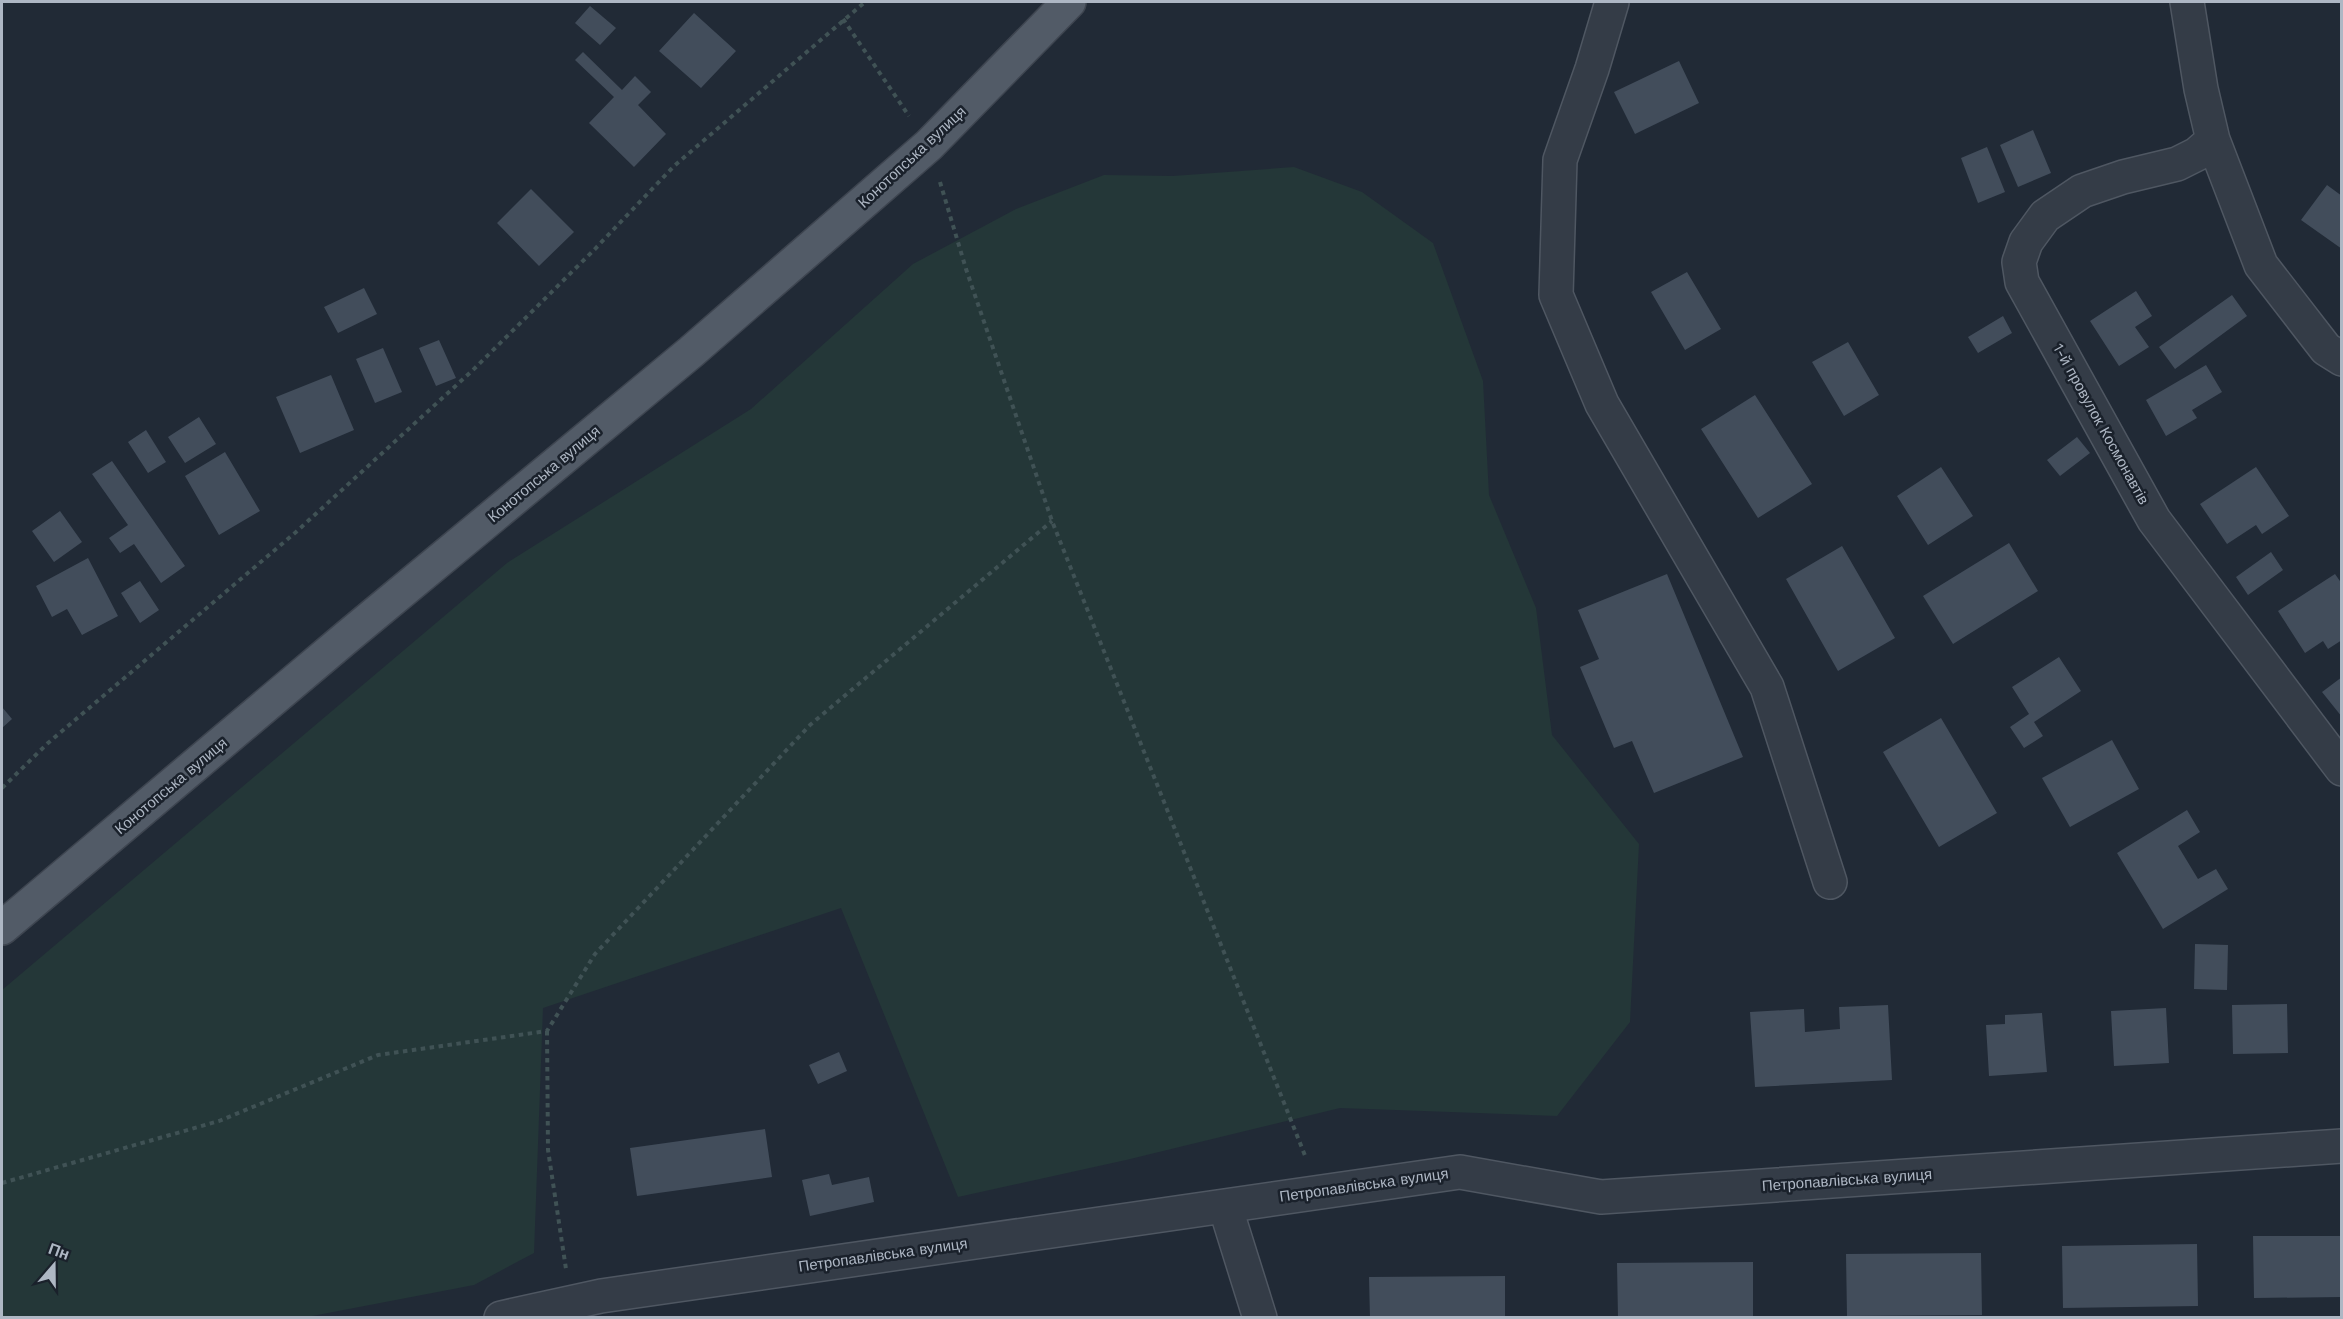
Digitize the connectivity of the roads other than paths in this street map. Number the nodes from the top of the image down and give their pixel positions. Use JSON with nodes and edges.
{"nodes":[{"id":1,"x":1069,"y":2,"type":"edge"},
{"id":2,"x":1612,"y":2,"type":"edge"},
{"id":3,"x":2187,"y":2,"type":"edge"},
{"id":4,"x":2213,"y":140,"type":"junction"},
{"id":5,"x":2342,"y":358,"type":"edge"},
{"id":6,"x":2342,"y":769,"type":"edge"},
{"id":7,"x":1830,"y":882,"type":"dead end"},
{"id":8,"x":2,"y":928,"type":"edge"},
{"id":9,"x":2342,"y":1146,"type":"edge"},
{"id":10,"x":1225,"y":1206,"type":"junction"},
{"id":11,"x":574,"y":1310,"type":"edge"},
{"id":12,"x":501,"y":1317,"type":"edge"},
{"id":13,"x":1260,"y":1317,"type":"edge"}],
"edges":[{"from":1,"to":8,"type":"main road","name":"Конотопська вулиця"},
{"from":2,"to":7,"type":"street"},
{"from":3,"to":4,"type":"street"},
{"from":4,"to":5,"type":"street"},
{"from":4,"to":6,"type":"street","name":"1-й провулок Космонавтів"},
{"from":9,"to":10,"type":"street","name":"Петропавлівська вулиця"},
{"from":10,"to":11,"type":"street","name":"Петропавлівська вулиця"},
{"from":10,"to":13,"type":"street"},
{"from":11,"to":12,"type":"street","name":"Петропавлівська вулиця"}]}
